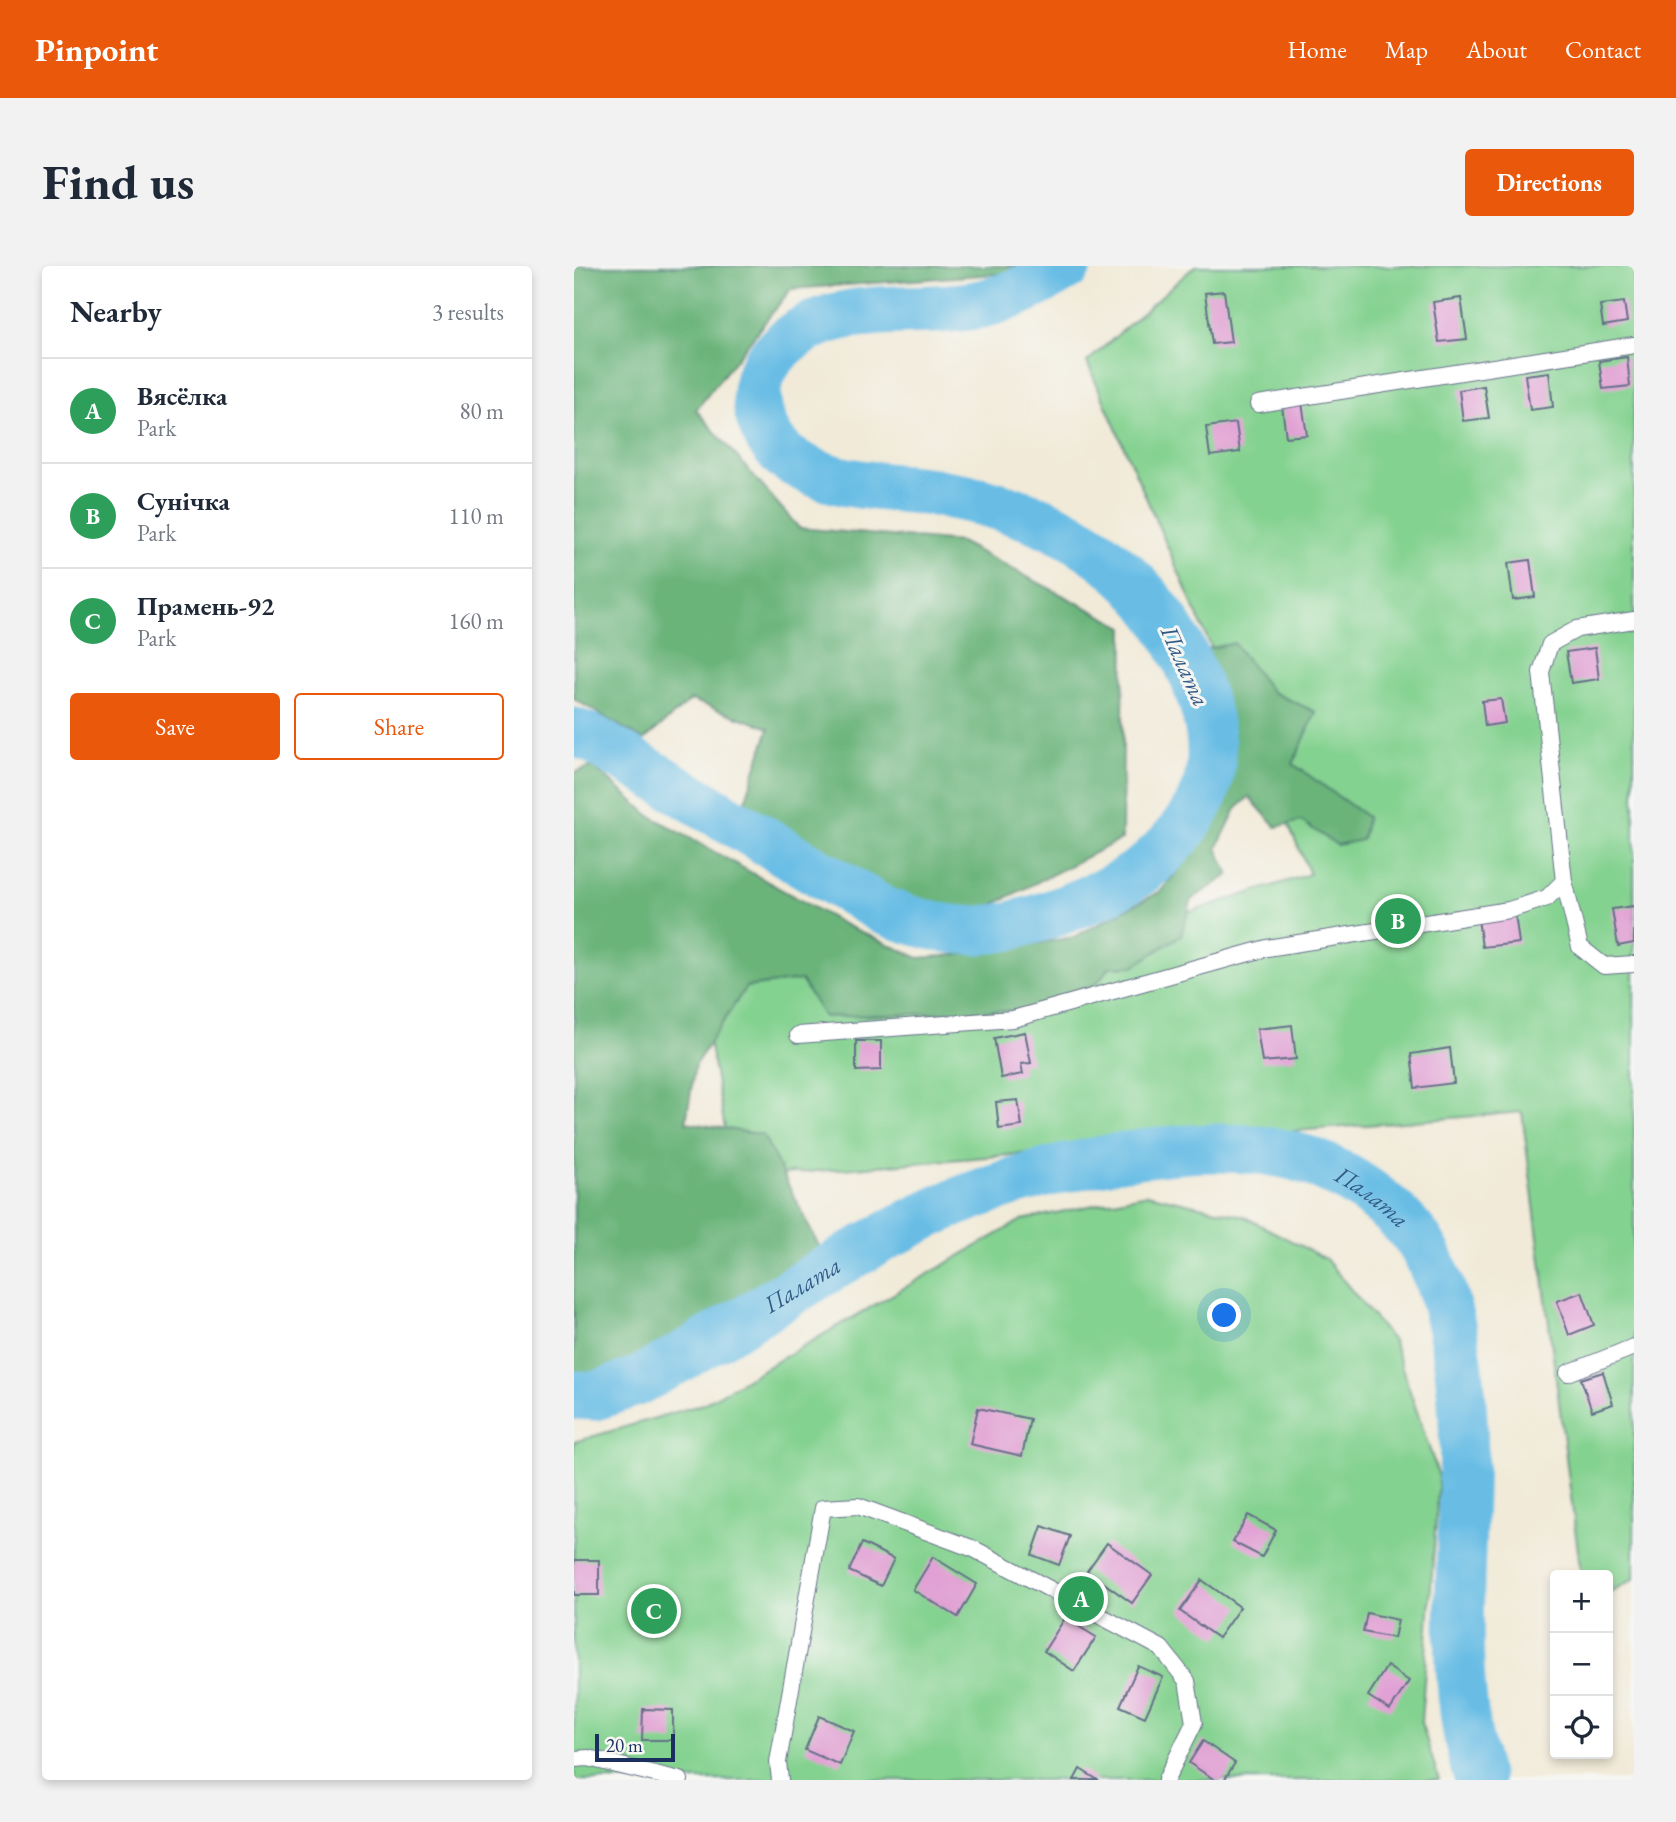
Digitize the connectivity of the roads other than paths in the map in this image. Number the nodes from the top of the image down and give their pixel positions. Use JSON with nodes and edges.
{"nodes":[{"id":1,"x":1634,"y":345,"type":"edge"},
{"id":2,"x":1258,"y":404,"type":"dead end"},
{"id":3,"x":1634,"y":620,"type":"edge"},
{"id":4,"x":1564,"y":881,"type":"junction"},
{"id":5,"x":1634,"y":964,"type":"edge"},
{"id":6,"x":798,"y":1035,"type":"dead end"},
{"id":7,"x":1634,"y":1347,"type":"edge"},
{"id":8,"x":1568,"y":1373,"type":"dead end"},
{"id":9,"x":574,"y":1759,"type":"edge"},
{"id":10,"x":680,"y":1780,"type":"edge"},
{"id":11,"x":780,"y":1780,"type":"edge"},
{"id":12,"x":1166,"y":1780,"type":"edge"}],
"edges":[{"from":1,"to":2,"type":"lane"},
{"from":3,"to":4,"type":"lane"},
{"from":4,"to":5,"type":"lane"},
{"from":4,"to":6,"type":"lane"},
{"from":7,"to":8,"type":"lane"},
{"from":9,"to":10,"type":"lane"},
{"from":11,"to":12,"type":"lane"}]}
